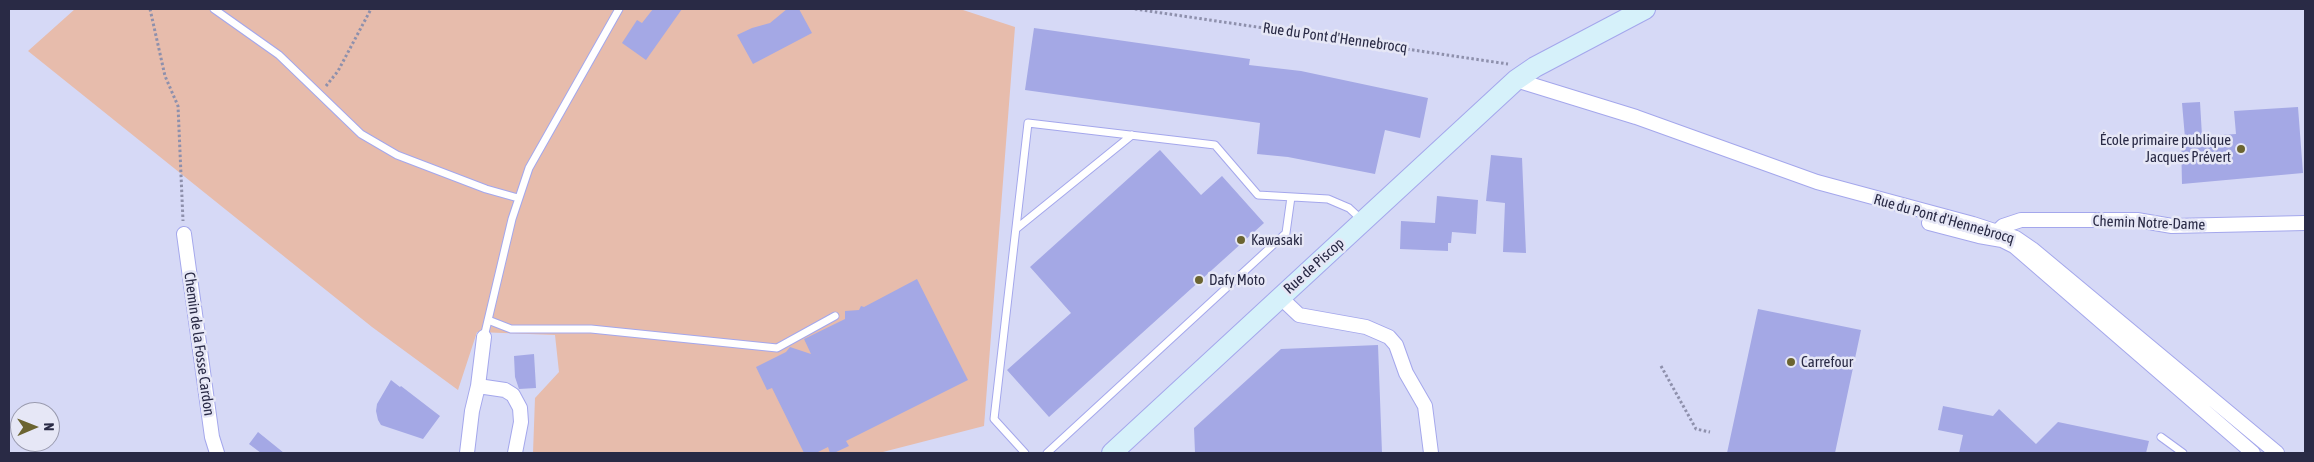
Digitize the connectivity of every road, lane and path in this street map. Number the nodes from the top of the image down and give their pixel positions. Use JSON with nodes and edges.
{"nodes":[{"id":1,"x":150,"y":9,"type":"edge"},
{"id":2,"x":214,"y":9,"type":"edge"},
{"id":3,"x":371,"y":9,"type":"edge"},
{"id":4,"x":619,"y":9,"type":"edge"},
{"id":5,"x":1135,"y":9,"type":"edge"},
{"id":6,"x":1645,"y":9,"type":"edge"},
{"id":7,"x":1535,"y":68,"type":"junction"},
{"id":8,"x":1516,"y":80,"type":"junction"},
{"id":9,"x":320,"y":94,"type":"junction"},
{"id":10,"x":1608,"y":110,"type":"junction"},
{"id":11,"x":1132,"y":135,"type":"junction"},
{"id":12,"x":1291,"y":197,"type":"junction"},
{"id":13,"x":518,"y":198,"type":"junction"},
{"id":14,"x":1363,"y":221,"type":"junction"},
{"id":15,"x":2305,"y":223,"type":"edge"},
{"id":16,"x":1016,"y":229,"type":"junction"},
{"id":17,"x":1996,"y":233,"type":"junction"},
{"id":18,"x":184,"y":234,"type":"joint"},
{"id":19,"x":1280,"y":297,"type":"junction"},
{"id":20,"x":835,"y":316,"type":"dead end"},
{"id":21,"x":488,"y":320,"type":"junction"},
{"id":22,"x":484,"y":337,"type":"joint"},
{"id":23,"x":1661,"y":366,"type":"dead end"},
{"id":24,"x":478,"y":386,"type":"junction"},
{"id":25,"x":1710,"y":432,"type":"dead end"},
{"id":26,"x":2161,"y":437,"type":"dead end"},
{"id":27,"x":217,"y":453,"type":"edge"},
{"id":28,"x":467,"y":453,"type":"edge"},
{"id":29,"x":515,"y":453,"type":"edge"},
{"id":30,"x":1025,"y":453,"type":"edge"},
{"id":31,"x":1047,"y":453,"type":"edge"},
{"id":32,"x":1112,"y":453,"type":"edge"},
{"id":33,"x":1431,"y":453,"type":"edge"},
{"id":34,"x":2183,"y":453,"type":"edge"},
{"id":35,"x":2253,"y":453,"type":"edge"},
{"id":36,"x":2277,"y":453,"type":"edge"}],
"edges":[{"from":1,"to":18,"type":"path"},
{"from":2,"to":9,"type":"lane"},
{"from":3,"to":9,"type":"path"},
{"from":4,"to":13,"type":"lane"},
{"from":5,"to":7,"type":"path","name":"Rue du Pont d'Hennebrocq"},
{"from":6,"to":7,"type":"street","name":"Rue de Piscop"},
{"from":7,"to":8,"type":"street","name":"Rue de Piscop"},
{"from":8,"to":10,"type":"street","name":"Rue du Pont d'Hennebrocq"},
{"from":8,"to":14,"type":"street","name":"Rue de Piscop"},
{"from":9,"to":13,"type":"lane"},
{"from":10,"to":17,"type":"street","name":"Rue du Pont d'Hennebrocq"},
{"from":10,"to":35,"type":"street","name":"Rue du Pont d'Hennebrocq"},
{"from":11,"to":12,"type":"lane"},
{"from":11,"to":16,"type":"lane"},
{"from":11,"to":16,"type":"lane"},
{"from":12,"to":14,"type":"lane"},
{"from":12,"to":31,"type":"lane"},
{"from":13,"to":21,"type":"lane"},
{"from":14,"to":19,"type":"street","name":"Rue de Piscop"},
{"from":15,"to":17,"type":"street","name":"Chemin Notre-Dame"},
{"from":16,"to":30,"type":"lane"},
{"from":17,"to":36,"type":"street","name":"Rue du Pont d'Hennebrocq"},
{"from":18,"to":27,"type":"street","name":"Chemin de la Fosse Cardon"},
{"from":19,"to":32,"type":"street","name":"Rue de Piscop"},
{"from":19,"to":33,"type":"street"},
{"from":20,"to":21,"type":"lane"},
{"from":21,"to":22,"type":"lane"},
{"from":22,"to":24,"type":"street"},
{"from":23,"to":25,"type":"path"},
{"from":24,"to":28,"type":"street"},
{"from":24,"to":29,"type":"street"},
{"from":26,"to":34,"type":"lane"}]}
